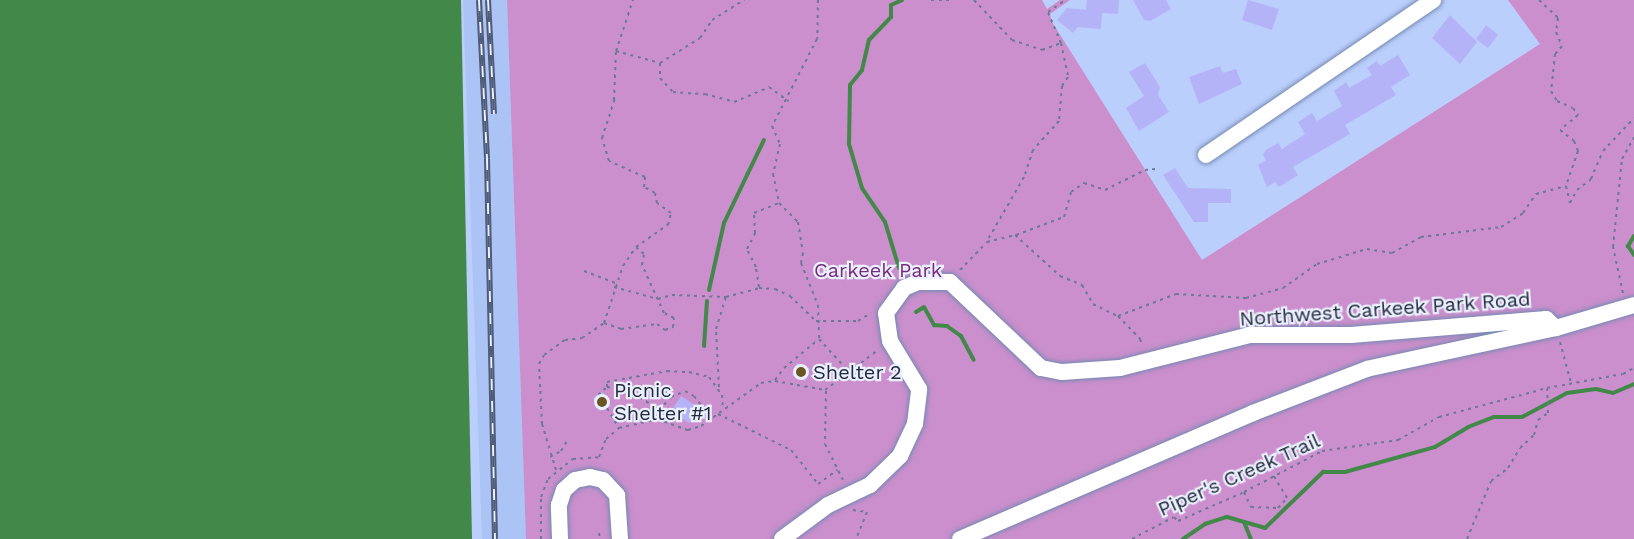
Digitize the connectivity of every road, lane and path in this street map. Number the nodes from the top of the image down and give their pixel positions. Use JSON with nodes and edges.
{"nodes":[{"id":1,"x":633,"y":0,"type":"edge"},
{"id":2,"x":744,"y":0,"type":"edge"},
{"id":3,"x":818,"y":0,"type":"edge"},
{"id":4,"x":931,"y":0,"type":"edge"},
{"id":5,"x":950,"y":0,"type":"edge"},
{"id":6,"x":974,"y":0,"type":"edge"},
{"id":7,"x":1065,"y":0,"type":"edge"},
{"id":8,"x":1434,"y":0,"type":"edge"},
{"id":9,"x":1539,"y":0,"type":"edge"},
{"id":10,"x":1061,"y":43,"type":"junction"},
{"id":11,"x":616,"y":51,"type":"junction"},
{"id":12,"x":660,"y":63,"type":"junction"},
{"id":13,"x":788,"y":101,"type":"junction"},
{"id":14,"x":1634,"y":118,"type":"edge"},
{"id":15,"x":1634,"y":137,"type":"edge"},
{"id":16,"x":1206,"y":155,"type":"dead end"},
{"id":17,"x":1156,"y":169,"type":"dead end"},
{"id":18,"x":1566,"y":186,"type":"junction"},
{"id":19,"x":779,"y":203,"type":"junction"},
{"id":20,"x":1015,"y":235,"type":"junction"},
{"id":21,"x":987,"y":242,"type":"junction"},
{"id":22,"x":636,"y":247,"type":"junction"},
{"id":23,"x":584,"y":271,"type":"dead end"},
{"id":24,"x":954,"y":277,"type":"dead end"},
{"id":25,"x":616,"y":283,"type":"junction"},
{"id":26,"x":614,"y":287,"type":"junction"},
{"id":27,"x":759,"y":288,"type":"junction"},
{"id":28,"x":726,"y":297,"type":"junction"},
{"id":29,"x":658,"y":299,"type":"junction"},
{"id":30,"x":1630,"y":302,"type":"edge"},
{"id":31,"x":869,"y":314,"type":"dead end"},
{"id":32,"x":1118,"y":316,"type":"junction"},
{"id":33,"x":816,"y":321,"type":"junction"},
{"id":34,"x":604,"y":322,"type":"junction"},
{"id":35,"x":1556,"y":328,"type":"junction"},
{"id":36,"x":819,"y":339,"type":"junction"},
{"id":37,"x":890,"y":341,"type":"junction"},
{"id":38,"x":1143,"y":351,"type":"dead end"},
{"id":39,"x":1634,"y":368,"type":"edge"},
{"id":40,"x":850,"y":373,"type":"junction"},
{"id":41,"x":775,"y":381,"type":"junction"},
{"id":42,"x":1571,"y":383,"type":"junction"},
{"id":43,"x":607,"y":387,"type":"junction"},
{"id":44,"x":1547,"y":388,"type":"junction"},
{"id":45,"x":719,"y":390,"type":"junction"},
{"id":46,"x":825,"y":390,"type":"junction"},
{"id":47,"x":598,"y":395,"type":"dead end"},
{"id":48,"x":606,"y":408,"type":"dead end"},
{"id":49,"x":659,"y":410,"type":"junction"},
{"id":50,"x":723,"y":411,"type":"junction"},
{"id":51,"x":718,"y":414,"type":"junction"},
{"id":52,"x":657,"y":419,"type":"junction"},
{"id":53,"x":711,"y":419,"type":"junction"},
{"id":54,"x":619,"y":428,"type":"junction"},
{"id":55,"x":567,"y":441,"type":"dead end"},
{"id":56,"x":549,"y":457,"type":"junction"},
{"id":57,"x":556,"y":470,"type":"junction"},
{"id":58,"x":837,"y":470,"type":"junction"},
{"id":59,"x":1274,"y":476,"type":"junction"},
{"id":60,"x":843,"y":480,"type":"dead end"},
{"id":61,"x":1244,"y":492,"type":"junction"},
{"id":62,"x":867,"y":512,"type":"dead end"},
{"id":63,"x":599,"y":533,"type":"dead end"},
{"id":64,"x":541,"y":539,"type":"edge"},
{"id":65,"x":560,"y":539,"type":"edge"},
{"id":66,"x":600,"y":539,"type":"edge"},
{"id":67,"x":620,"y":539,"type":"edge"},
{"id":68,"x":782,"y":539,"type":"edge"},
{"id":69,"x":855,"y":539,"type":"edge"},
{"id":70,"x":960,"y":539,"type":"edge"},
{"id":71,"x":1132,"y":539,"type":"edge"},
{"id":72,"x":1467,"y":539,"type":"edge"}],
"edges":[{"from":1,"to":11,"type":"path"},
{"from":2,"to":12,"type":"path"},
{"from":3,"to":13,"type":"path"},
{"from":4,"to":5,"type":"path"},
{"from":6,"to":10,"type":"path"},
{"from":7,"to":10,"type":"path"},
{"from":8,"to":16,"type":"street"},
{"from":9,"to":18,"type":"path"},
{"from":10,"to":21,"type":"path"},
{"from":11,"to":12,"type":"path"},
{"from":11,"to":22,"type":"path"},
{"from":12,"to":13,"type":"path"},
{"from":13,"to":19,"type":"path"},
{"from":14,"to":18,"type":"path"},
{"from":15,"to":30,"type":"path"},
{"from":17,"to":20,"type":"path"},
{"from":18,"to":32,"type":"path"},
{"from":19,"to":27,"type":"path"},
{"from":19,"to":33,"type":"path"},
{"from":20,"to":21,"type":"path"},
{"from":20,"to":32,"type":"path"},
{"from":21,"to":24,"type":"path"},
{"from":22,"to":25,"type":"path"},
{"from":22,"to":29,"type":"path"},
{"from":23,"to":25,"type":"path"},
{"from":25,"to":26,"type":"path"},
{"from":26,"to":29,"type":"path"},
{"from":26,"to":34,"type":"path"},
{"from":27,"to":28,"type":"path"},
{"from":27,"to":33,"type":"path"},
{"from":28,"to":29,"type":"path"},
{"from":28,"to":45,"type":"path"},
{"from":29,"to":34,"type":"path"},
{"from":30,"to":35,"type":"street","name":"Northwest Carkeek Park Road"},
{"from":31,"to":33,"type":"path"},
{"from":32,"to":38,"type":"path"},
{"from":33,"to":36,"type":"path"},
{"from":34,"to":56,"type":"path"},
{"from":35,"to":37,"type":"street","name":"Northwest Carkeek Park Road"},
{"from":35,"to":42,"type":"path"},
{"from":35,"to":70,"type":"street","name":"Northwest Carkeek Park Road"},
{"from":36,"to":40,"type":"path"},
{"from":36,"to":41,"type":"path"},
{"from":37,"to":40,"type":"path"},
{"from":37,"to":68,"type":"street","name":"Northwest Carkeek Park Road"},
{"from":39,"to":42,"type":"path","name":"Piper's Creek Trail"},
{"from":40,"to":46,"type":"path"},
{"from":41,"to":46,"type":"path"},
{"from":41,"to":50,"type":"path"},
{"from":42,"to":44,"type":"path","name":"Piper's Creek Trail"},
{"from":43,"to":45,"type":"path"},
{"from":43,"to":47,"type":"path"},
{"from":43,"to":49,"type":"path"},
{"from":44,"to":59,"type":"path","name":"Piper's Creek Trail"},
{"from":44,"to":72,"type":"path"},
{"from":45,"to":50,"type":"path"},
{"from":46,"to":58,"type":"path"},
{"from":48,"to":54,"type":"path"},
{"from":49,"to":52,"type":"path"},
{"from":49,"to":53,"type":"path"},
{"from":50,"to":51,"type":"path"},
{"from":51,"to":53,"type":"path"},
{"from":51,"to":58,"type":"path"},
{"from":52,"to":53,"type":"path"},
{"from":52,"to":54,"type":"path"},
{"from":54,"to":57,"type":"path"},
{"from":55,"to":56,"type":"path"},
{"from":56,"to":57,"type":"path"},
{"from":57,"to":64,"type":"path"},
{"from":58,"to":60,"type":"path"},
{"from":59,"to":61,"type":"path","name":"Piper's Creek Trail"},
{"from":59,"to":61,"type":"path"},
{"from":61,"to":71,"type":"path","name":"Piper's Creek Trail"},
{"from":62,"to":69,"type":"path"},
{"from":63,"to":66,"type":"path"},
{"from":65,"to":67,"type":"street"}]}
